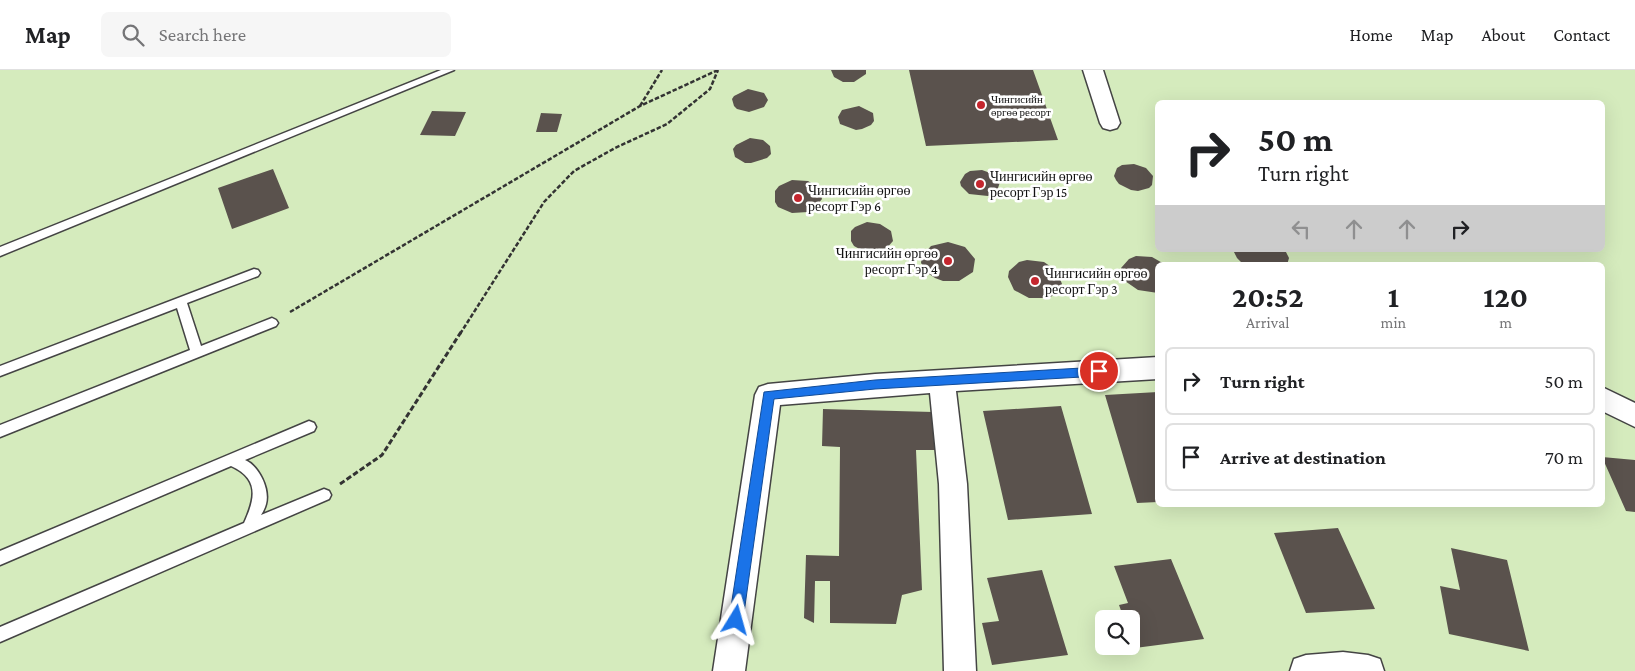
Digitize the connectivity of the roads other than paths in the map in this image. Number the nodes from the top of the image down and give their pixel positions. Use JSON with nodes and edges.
{"nodes":[{"id":1,"x":449,"y":70,"type":"edge"},
{"id":2,"x":1094,"y":70,"type":"edge"},
{"id":3,"x":1110,"y":123,"type":"dead end"},
{"id":4,"x":0,"y":252,"type":"edge"},
{"id":5,"x":254,"y":273,"type":"dead end"},
{"id":6,"x":181,"y":302,"type":"junction"},
{"id":7,"x":272,"y":323,"type":"road end"},
{"id":8,"x":197,"y":353,"type":"junction"},
{"id":9,"x":1155,"y":368,"type":"edge"},
{"id":10,"x":0,"y":371,"type":"edge"},
{"id":11,"x":942,"y":381,"type":"junction"},
{"id":12,"x":1605,"y":400,"type":"edge"},
{"id":13,"x":1635,"y":416,"type":"edge"},
{"id":14,"x":309,"y":427,"type":"dead end"},
{"id":15,"x":0,"y":431,"type":"edge"},
{"id":16,"x":230,"y":460,"type":"junction"},
{"id":17,"x":324,"y":495,"type":"road end"},
{"id":18,"x":249,"y":527,"type":"junction"},
{"id":19,"x":0,"y":558,"type":"edge"},
{"id":20,"x":0,"y":635,"type":"edge"},
{"id":21,"x":729,"y":671,"type":"edge"},
{"id":22,"x":960,"y":671,"type":"edge"},
{"id":23,"x":1306,"y":671,"type":"edge"},
{"id":24,"x":1368,"y":671,"type":"edge"}],
"edges":[{"from":1,"to":4,"type":"lane"},
{"from":2,"to":3,"type":"street"},
{"from":5,"to":6,"type":"lane"},
{"from":6,"to":8,"type":"lane"},
{"from":6,"to":10,"type":"lane"},
{"from":7,"to":8,"type":"lane"},
{"from":8,"to":15,"type":"lane"},
{"from":9,"to":11,"type":"street"},
{"from":11,"to":21,"type":"street"},
{"from":11,"to":22,"type":"street"},
{"from":12,"to":13,"type":"street"},
{"from":14,"to":16,"type":"lane"},
{"from":16,"to":18,"type":"lane"},
{"from":16,"to":19,"type":"lane"},
{"from":17,"to":18,"type":"lane"},
{"from":18,"to":20,"type":"lane"},
{"from":23,"to":24,"type":"street"}]}
